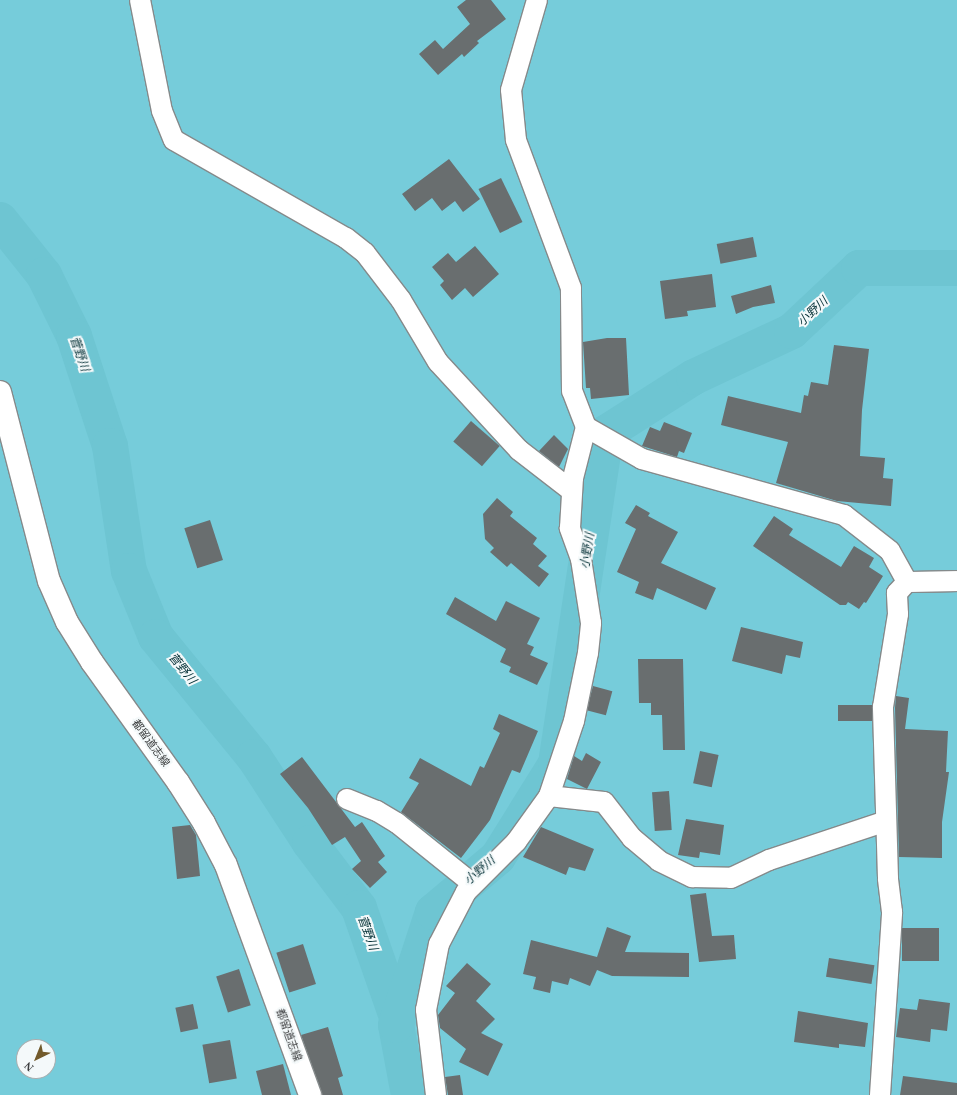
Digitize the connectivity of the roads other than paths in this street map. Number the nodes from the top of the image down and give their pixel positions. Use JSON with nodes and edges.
{"nodes":[{"id":1,"x":140,"y":0,"type":"edge"},
{"id":2,"x":537,"y":0,"type":"edge"},
{"id":3,"x":0,"y":392,"type":"edge"},
{"id":4,"x":586,"y":427,"type":"junction"},
{"id":5,"x":572,"y":491,"type":"junction"},
{"id":6,"x":957,"y":581,"type":"edge"},
{"id":7,"x":907,"y":582,"type":"junction"},
{"id":8,"x":549,"y":796,"type":"junction"},
{"id":9,"x":347,"y":799,"type":"dead end"},
{"id":10,"x":886,"y":821,"type":"junction"},
{"id":11,"x":473,"y":884,"type":"junction"},
{"id":12,"x":310,"y":1095,"type":"edge"},
{"id":13,"x":436,"y":1095,"type":"edge"},
{"id":14,"x":880,"y":1095,"type":"edge"}],
"edges":[{"from":1,"to":5,"type":"street"},
{"from":2,"to":4,"type":"street"},
{"from":3,"to":12,"type":"main road","name":"都留道志線"},
{"from":4,"to":5,"type":"street"},
{"from":4,"to":7,"type":"street"},
{"from":5,"to":8,"type":"street"},
{"from":6,"to":7,"type":"street"},
{"from":7,"to":10,"type":"street"},
{"from":8,"to":10,"type":"street"},
{"from":8,"to":11,"type":"street"},
{"from":9,"to":11,"type":"street"},
{"from":10,"to":14,"type":"street"},
{"from":11,"to":13,"type":"street"}]}
